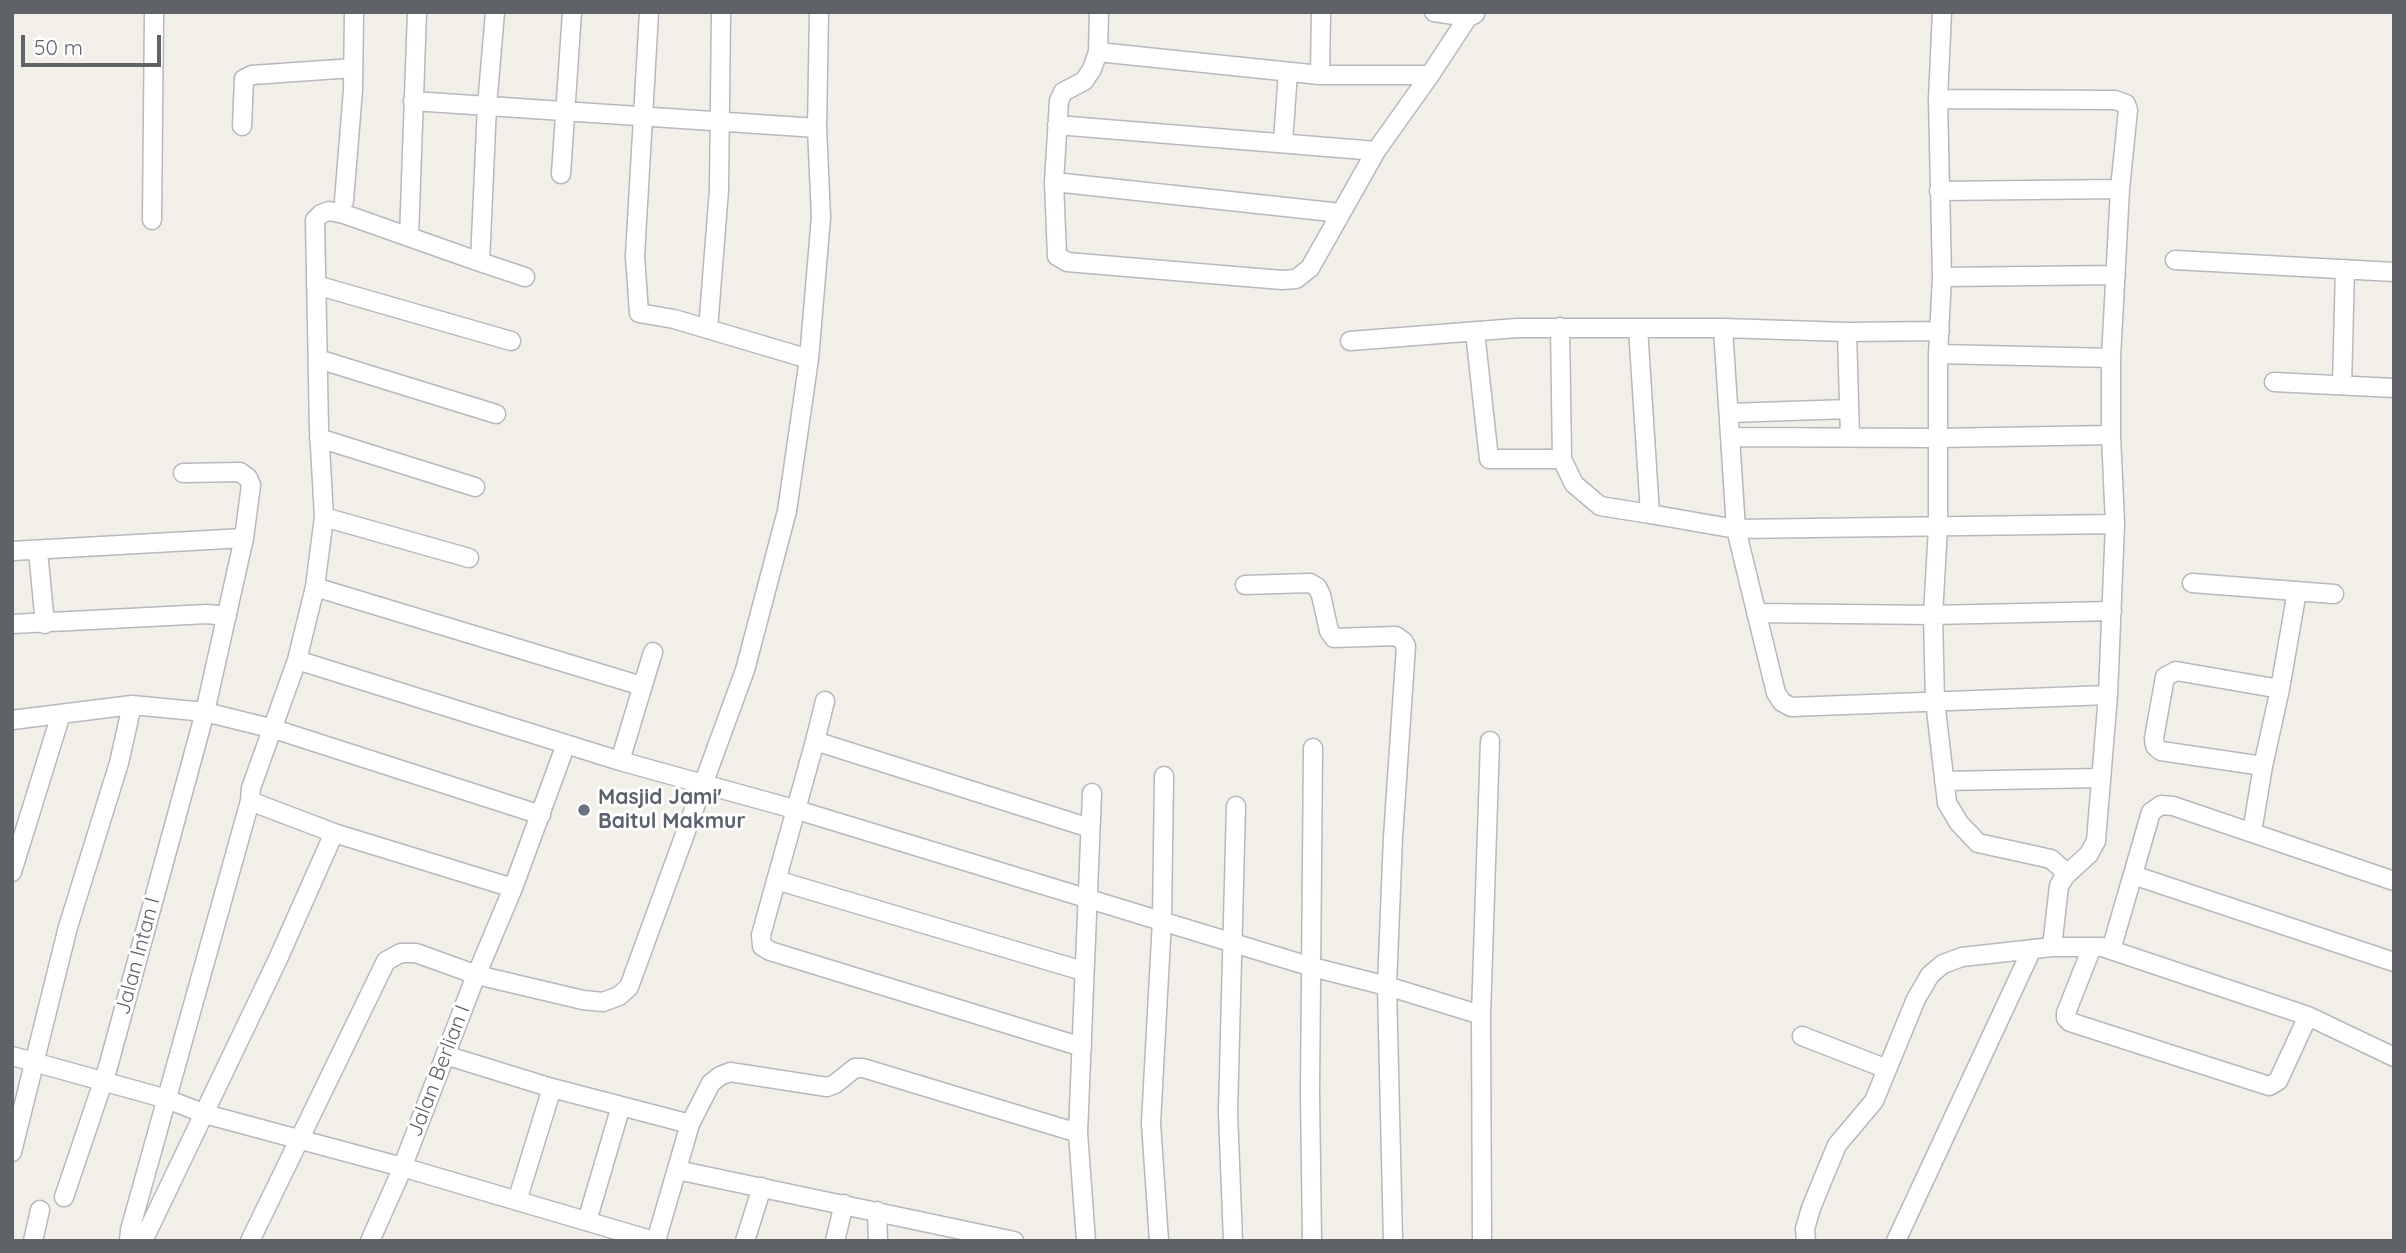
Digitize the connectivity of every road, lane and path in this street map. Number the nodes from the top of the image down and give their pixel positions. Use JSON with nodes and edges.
{"nodes":[{"id":1,"x":154,"y":12,"type":"edge"},
{"id":2,"x":354,"y":12,"type":"edge"},
{"id":3,"x":416,"y":12,"type":"edge"},
{"id":4,"x":495,"y":12,"type":"edge"},
{"id":5,"x":572,"y":12,"type":"edge"},
{"id":6,"x":649,"y":12,"type":"edge"},
{"id":7,"x":721,"y":12,"type":"edge"},
{"id":8,"x":819,"y":12,"type":"edge"},
{"id":9,"x":1099,"y":12,"type":"edge"},
{"id":10,"x":1321,"y":12,"type":"edge"},
{"id":11,"x":1434,"y":12,"type":"edge"},
{"id":12,"x":1942,"y":12,"type":"edge"},
{"id":13,"x":1472,"y":14,"type":"edge"},
{"id":14,"x":1098,"y":52,"type":"junction"},
{"id":15,"x":353,"y":68,"type":"junction"},
{"id":16,"x":1288,"y":72,"type":"junction"},
{"id":17,"x":1320,"y":75,"type":"junction"},
{"id":18,"x":1430,"y":75,"type":"junction"},
{"id":19,"x":1938,"y":99,"type":"junction"},
{"id":20,"x":413,"y":101,"type":"junction"},
{"id":21,"x":486,"y":106,"type":"junction"},
{"id":22,"x":565,"y":111,"type":"junction"},
{"id":23,"x":643,"y":115,"type":"junction"},
{"id":24,"x":720,"y":121,"type":"junction"},
{"id":25,"x":1057,"y":125,"type":"junction"},
{"id":26,"x":242,"y":126,"type":"dead end"},
{"id":27,"x":817,"y":128,"type":"junction"},
{"id":28,"x":1283,"y":142,"type":"junction"},
{"id":29,"x":1376,"y":151,"type":"junction"},
{"id":30,"x":561,"y":174,"type":"dead end"},
{"id":31,"x":1054,"y":182,"type":"junction"},
{"id":32,"x":2120,"y":189,"type":"junction"},
{"id":33,"x":1939,"y":191,"type":"junction"},
{"id":34,"x":344,"y":201,"type":"dead end"},
{"id":35,"x":1341,"y":212,"type":"junction"},
{"id":36,"x":152,"y":220,"type":"dead end"},
{"id":37,"x":409,"y":237,"type":"junction"},
{"id":38,"x":2175,"y":260,"type":"dead end"},
{"id":39,"x":480,"y":262,"type":"junction"},
{"id":40,"x":2345,"y":269,"type":"junction"},
{"id":41,"x":2394,"y":272,"type":"edge"},
{"id":42,"x":2116,"y":275,"type":"junction"},
{"id":43,"x":525,"y":277,"type":"dead end"},
{"id":44,"x":1942,"y":277,"type":"junction"},
{"id":45,"x":316,"y":285,"type":"junction"},
{"id":46,"x":1560,"y":327,"type":"junction"},
{"id":47,"x":1637,"y":328,"type":"junction"},
{"id":48,"x":1723,"y":328,"type":"junction"},
{"id":49,"x":708,"y":329,"type":"junction"},
{"id":50,"x":1940,"y":331,"type":"junction"},
{"id":51,"x":1475,"y":332,"type":"junction"},
{"id":52,"x":1847,"y":332,"type":"junction"},
{"id":53,"x":511,"y":341,"type":"dead end"},
{"id":54,"x":1350,"y":341,"type":"dead end"},
{"id":55,"x":1938,"y":354,"type":"junction"},
{"id":56,"x":2111,"y":358,"type":"junction"},
{"id":57,"x":318,"y":359,"type":"junction"},
{"id":58,"x":809,"y":359,"type":"junction"},
{"id":59,"x":2274,"y":382,"type":"dead end"},
{"id":60,"x":2342,"y":385,"type":"junction"},
{"id":61,"x":2394,"y":388,"type":"edge"},
{"id":62,"x":1848,"y":410,"type":"junction"},
{"id":63,"x":496,"y":414,"type":"dead end"},
{"id":64,"x":1730,"y":414,"type":"junction"},
{"id":65,"x":2110,"y":435,"type":"junction"},
{"id":66,"x":1731,"y":437,"type":"junction"},
{"id":67,"x":1850,"y":437,"type":"junction"},
{"id":68,"x":319,"y":438,"type":"junction"},
{"id":69,"x":1938,"y":438,"type":"junction"},
{"id":70,"x":1562,"y":459,"type":"junction"},
{"id":71,"x":183,"y":472,"type":"dead end"},
{"id":72,"x":475,"y":486,"type":"dead end"},
{"id":73,"x":1650,"y":514,"type":"junction"},
{"id":74,"x":324,"y":517,"type":"junction"},
{"id":75,"x":2115,"y":524,"type":"junction"},
{"id":76,"x":1938,"y":528,"type":"junction"},
{"id":77,"x":1736,"y":529,"type":"junction"},
{"id":78,"x":244,"y":538,"type":"junction"},
{"id":79,"x":12,"y":551,"type":"edge"},
{"id":80,"x":38,"y":551,"type":"junction"},
{"id":81,"x":469,"y":558,"type":"dead end"},
{"id":82,"x":2192,"y":583,"type":"dead end"},
{"id":83,"x":1245,"y":585,"type":"dead end"},
{"id":84,"x":315,"y":587,"type":"junction"},
{"id":85,"x":2297,"y":591,"type":"junction"},
{"id":86,"x":2334,"y":594,"type":"dead end"},
{"id":87,"x":2112,"y":611,"type":"junction"},
{"id":88,"x":1756,"y":614,"type":"junction"},
{"id":89,"x":1933,"y":615,"type":"junction"},
{"id":90,"x":228,"y":616,"type":"junction"},
{"id":91,"x":12,"y":624,"type":"edge"},
{"id":92,"x":45,"y":624,"type":"junction"},
{"id":93,"x":653,"y":652,"type":"dead end"},
{"id":94,"x":297,"y":660,"type":"junction"},
{"id":95,"x":642,"y":686,"type":"junction"},
{"id":96,"x":2280,"y":689,"type":"junction"},
{"id":97,"x":2108,"y":695,"type":"junction"},
{"id":98,"x":825,"y":701,"type":"dead end"},
{"id":99,"x":1935,"y":701,"type":"junction"},
{"id":100,"x":132,"y":705,"type":"junction"},
{"id":101,"x":205,"y":712,"type":"junction"},
{"id":102,"x":61,"y":714,"type":"junction"},
{"id":103,"x":12,"y":720,"type":"edge"},
{"id":104,"x":274,"y":729,"type":"junction"},
{"id":105,"x":815,"y":741,"type":"junction"},
{"id":106,"x":1490,"y":741,"type":"dead end"},
{"id":107,"x":566,"y":744,"type":"junction"},
{"id":108,"x":1313,"y":748,"type":"dead end"},
{"id":109,"x":620,"y":761,"type":"junction"},
{"id":110,"x":2263,"y":766,"type":"junction"},
{"id":111,"x":1164,"y":776,"type":"dead end"},
{"id":112,"x":2100,"y":778,"type":"junction"},
{"id":113,"x":1944,"y":781,"type":"junction"},
{"id":114,"x":703,"y":785,"type":"junction"},
{"id":115,"x":1092,"y":793,"type":"dead end"},
{"id":116,"x":250,"y":801,"type":"junction"},
{"id":117,"x":1236,"y":806,"type":"dead end"},
{"id":118,"x":794,"y":809,"type":"junction"},
{"id":119,"x":541,"y":815,"type":"junction"},
{"id":120,"x":1090,"y":828,"type":"junction"},
{"id":121,"x":334,"y":832,"type":"junction"},
{"id":122,"x":2252,"y":832,"type":"junction"},
{"id":123,"x":12,"y":873,"type":"edge"},
{"id":124,"x":2133,"y":875,"type":"junction"},
{"id":125,"x":2064,"y":876,"type":"junction"},
{"id":126,"x":776,"y":880,"type":"junction"},
{"id":127,"x":2394,"y":881,"type":"edge"},
{"id":128,"x":513,"y":888,"type":"junction"},
{"id":129,"x":1089,"y":897,"type":"junction"},
{"id":130,"x":1162,"y":920,"type":"junction"},
{"id":131,"x":1234,"y":942,"type":"junction"},
{"id":132,"x":2053,"y":943,"type":"junction"},
{"id":133,"x":2092,"y":947,"type":"junction"},
{"id":134,"x":2032,"y":949,"type":"junction"},
{"id":135,"x":2111,"y":950,"type":"junction"},
{"id":136,"x":2394,"y":962,"type":"edge"},
{"id":137,"x":1312,"y":967,"type":"junction"},
{"id":138,"x":1083,"y":971,"type":"junction"},
{"id":139,"x":477,"y":975,"type":"junction"},
{"id":140,"x":1387,"y":986,"type":"junction"},
{"id":141,"x":1481,"y":1015,"type":"junction"},
{"id":142,"x":2308,"y":1016,"type":"junction"},
{"id":143,"x":1802,"y":1036,"type":"dead end"},
{"id":144,"x":1082,"y":1047,"type":"junction"},
{"id":145,"x":445,"y":1055,"type":"junction"},
{"id":146,"x":12,"y":1056,"type":"edge"},
{"id":147,"x":2394,"y":1057,"type":"edge"},
{"id":148,"x":33,"y":1062,"type":"junction"},
{"id":149,"x":1887,"y":1069,"type":"junction"},
{"id":150,"x":102,"y":1082,"type":"junction"},
{"id":151,"x":552,"y":1088,"type":"junction"},
{"id":152,"x":167,"y":1100,"type":"junction"},
{"id":153,"x":621,"y":1106,"type":"junction"},
{"id":154,"x":205,"y":1114,"type":"junction"},
{"id":155,"x":690,"y":1124,"type":"junction"},
{"id":156,"x":1078,"y":1133,"type":"junction"},
{"id":157,"x":299,"y":1140,"type":"junction"},
{"id":158,"x":12,"y":1152,"type":"edge"},
{"id":159,"x":401,"y":1167,"type":"junction"},
{"id":160,"x":677,"y":1170,"type":"junction"},
{"id":161,"x":762,"y":1187,"type":"junction"},
{"id":162,"x":64,"y":1197,"type":"dead end"},
{"id":163,"x":517,"y":1201,"type":"junction"},
{"id":164,"x":844,"y":1204,"type":"junction"},
{"id":165,"x":40,"y":1210,"type":"dead end"},
{"id":166,"x":877,"y":1211,"type":"junction"},
{"id":167,"x":587,"y":1221,"type":"junction"},
{"id":168,"x":960,"y":1235,"type":"edge"},
{"id":169,"x":33,"y":1241,"type":"edge"},
{"id":170,"x":129,"y":1241,"type":"edge"},
{"id":171,"x":143,"y":1241,"type":"edge"},
{"id":172,"x":250,"y":1241,"type":"edge"},
{"id":173,"x":370,"y":1241,"type":"edge"},
{"id":174,"x":655,"y":1241,"type":"edge"},
{"id":175,"x":745,"y":1241,"type":"edge"},
{"id":176,"x":835,"y":1241,"type":"edge"},
{"id":177,"x":878,"y":1241,"type":"edge"},
{"id":178,"x":1014,"y":1241,"type":"edge"},
{"id":179,"x":1086,"y":1241,"type":"edge"},
{"id":180,"x":1159,"y":1241,"type":"edge"},
{"id":181,"x":1233,"y":1241,"type":"edge"},
{"id":182,"x":1312,"y":1241,"type":"edge"},
{"id":183,"x":1393,"y":1241,"type":"edge"},
{"id":184,"x":1482,"y":1241,"type":"edge"},
{"id":185,"x":1806,"y":1241,"type":"edge"},
{"id":186,"x":1896,"y":1241,"type":"edge"}],
"edges":[{"from":1,"to":36,"type":"street"},
{"from":2,"to":15,"type":"street"},
{"from":3,"to":20,"type":"street"},
{"from":4,"to":21,"type":"street"},
{"from":5,"to":22,"type":"street"},
{"from":6,"to":23,"type":"street"},
{"from":7,"to":24,"type":"street"},
{"from":8,"to":27,"type":"street"},
{"from":9,"to":14,"type":"street"},
{"from":10,"to":17,"type":"street"},
{"from":11,"to":13,"type":"street"},
{"from":12,"to":19,"type":"street"},
{"from":13,"to":18,"type":"street"},
{"from":14,"to":16,"type":"street"},
{"from":14,"to":25,"type":"street"},
{"from":15,"to":26,"type":"street"},
{"from":15,"to":34,"type":"street"},
{"from":16,"to":17,"type":"street"},
{"from":16,"to":28,"type":"street"},
{"from":17,"to":18,"type":"street"},
{"from":18,"to":29,"type":"street"},
{"from":19,"to":32,"type":"street"},
{"from":19,"to":33,"type":"street"},
{"from":20,"to":21,"type":"street"},
{"from":20,"to":37,"type":"street"},
{"from":21,"to":22,"type":"street"},
{"from":21,"to":39,"type":"street"},
{"from":22,"to":23,"type":"street"},
{"from":22,"to":30,"type":"street"},
{"from":23,"to":24,"type":"street"},
{"from":23,"to":49,"type":"street"},
{"from":24,"to":27,"type":"street"},
{"from":24,"to":49,"type":"street"},
{"from":25,"to":28,"type":"street"},
{"from":25,"to":31,"type":"street"},
{"from":27,"to":58,"type":"street"},
{"from":28,"to":29,"type":"street"},
{"from":29,"to":35,"type":"street"},
{"from":31,"to":35,"type":"street"},
{"from":31,"to":35,"type":"street"},
{"from":32,"to":33,"type":"street"},
{"from":32,"to":42,"type":"street"},
{"from":33,"to":44,"type":"street"},
{"from":37,"to":39,"type":"street"},
{"from":37,"to":45,"type":"street"},
{"from":38,"to":40,"type":"street"},
{"from":39,"to":43,"type":"street"},
{"from":40,"to":41,"type":"street"},
{"from":40,"to":60,"type":"street"},
{"from":42,"to":44,"type":"street"},
{"from":42,"to":56,"type":"street"},
{"from":44,"to":50,"type":"street"},
{"from":45,"to":53,"type":"street"},
{"from":45,"to":57,"type":"street"},
{"from":46,"to":47,"type":"street"},
{"from":46,"to":51,"type":"street"},
{"from":46,"to":70,"type":"street"},
{"from":47,"to":48,"type":"street"},
{"from":47,"to":73,"type":"street"},
{"from":48,"to":52,"type":"street"},
{"from":48,"to":64,"type":"street"},
{"from":49,"to":58,"type":"street"},
{"from":50,"to":52,"type":"street"},
{"from":50,"to":55,"type":"street"},
{"from":51,"to":54,"type":"street"},
{"from":51,"to":70,"type":"street"},
{"from":52,"to":62,"type":"street"},
{"from":55,"to":56,"type":"street"},
{"from":55,"to":69,"type":"street"},
{"from":56,"to":65,"type":"street"},
{"from":57,"to":63,"type":"street"},
{"from":57,"to":68,"type":"street"},
{"from":58,"to":114,"type":"street"},
{"from":59,"to":60,"type":"street"},
{"from":60,"to":61,"type":"street"},
{"from":62,"to":64,"type":"street"},
{"from":62,"to":67,"type":"street"},
{"from":64,"to":66,"type":"street"},
{"from":65,"to":69,"type":"street"},
{"from":65,"to":75,"type":"street"},
{"from":66,"to":67,"type":"street"},
{"from":66,"to":77,"type":"street"},
{"from":67,"to":69,"type":"street"},
{"from":68,"to":72,"type":"street"},
{"from":68,"to":74,"type":"street"},
{"from":69,"to":76,"type":"street"},
{"from":70,"to":73,"type":"street"},
{"from":71,"to":78,"type":"street","name":"Jalan Intan I"},
{"from":73,"to":77,"type":"street"},
{"from":74,"to":81,"type":"street"},
{"from":74,"to":84,"type":"street"},
{"from":75,"to":76,"type":"street"},
{"from":75,"to":87,"type":"street"},
{"from":76,"to":77,"type":"street"},
{"from":76,"to":89,"type":"street"},
{"from":77,"to":88,"type":"street"},
{"from":78,"to":80,"type":"street"},
{"from":78,"to":90,"type":"street","name":"Jalan Intan I"},
{"from":79,"to":80,"type":"street"},
{"from":80,"to":92,"type":"street"},
{"from":82,"to":85,"type":"street"},
{"from":83,"to":140,"type":"street"},
{"from":84,"to":94,"type":"street"},
{"from":84,"to":95,"type":"street"},
{"from":85,"to":86,"type":"street"},
{"from":85,"to":96,"type":"street"},
{"from":87,"to":89,"type":"street"},
{"from":87,"to":97,"type":"street"},
{"from":88,"to":89,"type":"street"},
{"from":88,"to":99,"type":"street"},
{"from":89,"to":99,"type":"street"},
{"from":90,"to":92,"type":"street"},
{"from":90,"to":101,"type":"street","name":"Jalan Intan I"},
{"from":91,"to":92,"type":"street"},
{"from":93,"to":95,"type":"street"},
{"from":94,"to":104,"type":"street"},
{"from":94,"to":107,"type":"street"},
{"from":95,"to":109,"type":"street"},
{"from":96,"to":110,"type":"street"},
{"from":96,"to":110,"type":"street"},
{"from":97,"to":99,"type":"street"},
{"from":97,"to":112,"type":"street"},
{"from":98,"to":105,"type":"street"},
{"from":99,"to":113,"type":"street"},
{"from":100,"to":101,"type":"street"},
{"from":100,"to":102,"type":"street"},
{"from":100,"to":148,"type":"street"},
{"from":101,"to":104,"type":"street"},
{"from":101,"to":150,"type":"street","name":"Jalan Intan I"},
{"from":102,"to":103,"type":"street"},
{"from":102,"to":123,"type":"street"},
{"from":104,"to":116,"type":"street"},
{"from":104,"to":119,"type":"street"},
{"from":105,"to":118,"type":"street"},
{"from":105,"to":120,"type":"street"},
{"from":106,"to":141,"type":"street"},
{"from":107,"to":109,"type":"street"},
{"from":107,"to":119,"type":"street","name":"Jalan Berlian I"},
{"from":108,"to":137,"type":"street"},
{"from":109,"to":114,"type":"street"},
{"from":110,"to":122,"type":"street"},
{"from":111,"to":130,"type":"street"},
{"from":112,"to":113,"type":"street"},
{"from":112,"to":125,"type":"street"},
{"from":113,"to":125,"type":"street"},
{"from":114,"to":118,"type":"street"},
{"from":114,"to":139,"type":"street"},
{"from":115,"to":120,"type":"street"},
{"from":116,"to":121,"type":"street"},
{"from":116,"to":152,"type":"street"},
{"from":117,"to":131,"type":"street"},
{"from":118,"to":126,"type":"street"},
{"from":118,"to":129,"type":"street"},
{"from":119,"to":128,"type":"street","name":"Jalan Berlian I"},
{"from":120,"to":129,"type":"street"},
{"from":121,"to":128,"type":"street"},
{"from":121,"to":154,"type":"street"},
{"from":122,"to":124,"type":"street"},
{"from":122,"to":127,"type":"street"},
{"from":124,"to":135,"type":"street"},
{"from":124,"to":136,"type":"street"},
{"from":125,"to":132,"type":"street"},
{"from":126,"to":138,"type":"street"},
{"from":126,"to":144,"type":"street"},
{"from":128,"to":139,"type":"street","name":"Jalan Berlian I"},
{"from":129,"to":130,"type":"street"},
{"from":129,"to":138,"type":"street"},
{"from":130,"to":131,"type":"street"},
{"from":130,"to":180,"type":"street"},
{"from":131,"to":137,"type":"street"},
{"from":131,"to":181,"type":"street"},
{"from":132,"to":133,"type":"street"},
{"from":132,"to":134,"type":"street"},
{"from":133,"to":135,"type":"street"},
{"from":133,"to":142,"type":"street"},
{"from":134,"to":149,"type":"street"},
{"from":134,"to":186,"type":"street"},
{"from":135,"to":142,"type":"street"},
{"from":137,"to":140,"type":"street"},
{"from":137,"to":182,"type":"street"},
{"from":138,"to":144,"type":"street"},
{"from":139,"to":145,"type":"street","name":"Jalan Berlian I"},
{"from":139,"to":157,"type":"street"},
{"from":140,"to":141,"type":"street"},
{"from":140,"to":183,"type":"street"},
{"from":141,"to":184,"type":"street"},
{"from":142,"to":147,"type":"street"},
{"from":143,"to":149,"type":"street"},
{"from":144,"to":156,"type":"street"},
{"from":145,"to":151,"type":"street"},
{"from":145,"to":159,"type":"street","name":"Jalan Berlian I"},
{"from":146,"to":148,"type":"street"},
{"from":148,"to":150,"type":"street"},
{"from":148,"to":158,"type":"street"},
{"from":149,"to":185,"type":"street"},
{"from":150,"to":152,"type":"street"},
{"from":150,"to":162,"type":"street","name":"Jalan Intan I"},
{"from":151,"to":153,"type":"street"},
{"from":151,"to":163,"type":"street"},
{"from":152,"to":154,"type":"street"},
{"from":152,"to":170,"type":"street"},
{"from":153,"to":155,"type":"street"},
{"from":153,"to":167,"type":"street"},
{"from":154,"to":157,"type":"street"},
{"from":154,"to":171,"type":"street"},
{"from":155,"to":156,"type":"street"},
{"from":155,"to":160,"type":"street"},
{"from":156,"to":179,"type":"street"},
{"from":157,"to":159,"type":"street"},
{"from":157,"to":172,"type":"street"},
{"from":159,"to":163,"type":"street"},
{"from":159,"to":173,"type":"street","name":"Jalan Berlian I"},
{"from":160,"to":161,"type":"street"},
{"from":160,"to":174,"type":"street"},
{"from":161,"to":164,"type":"street"},
{"from":161,"to":175,"type":"street"},
{"from":163,"to":167,"type":"street"},
{"from":164,"to":166,"type":"street"},
{"from":164,"to":176,"type":"street"},
{"from":165,"to":169,"type":"street"},
{"from":166,"to":168,"type":"street"},
{"from":166,"to":177,"type":"street"},
{"from":167,"to":174,"type":"street"},
{"from":168,"to":178,"type":"street"}]}
